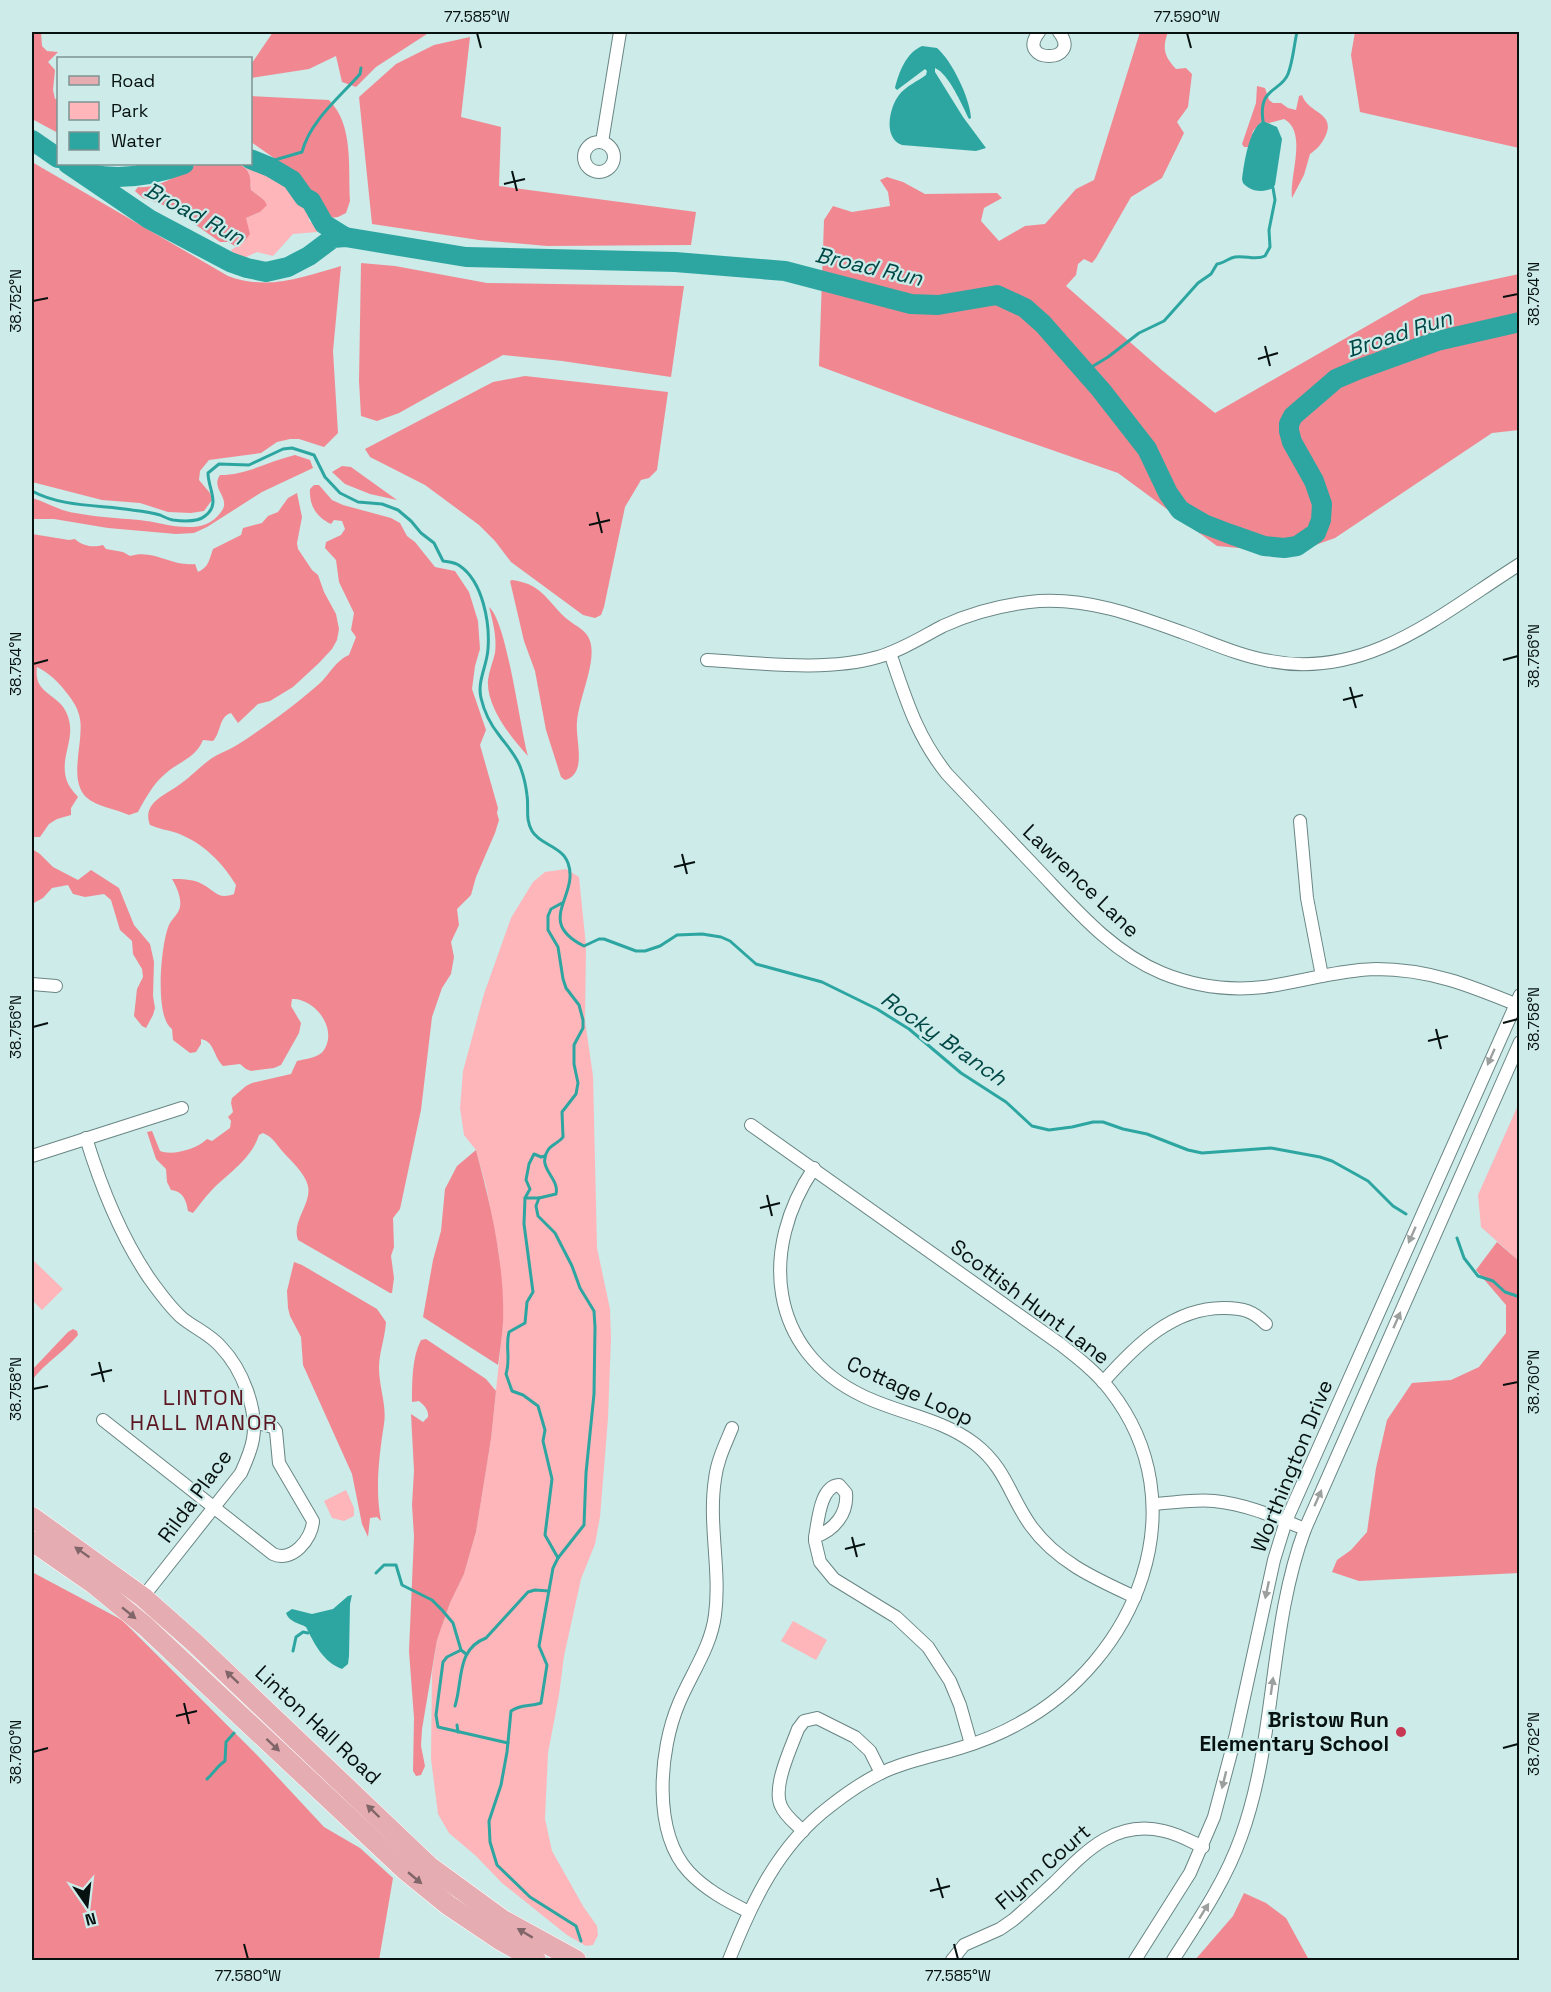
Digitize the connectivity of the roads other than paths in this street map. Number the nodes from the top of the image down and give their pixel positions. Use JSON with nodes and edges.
{"nodes":[{"id":1,"x":620,"y":32,"type":"edge"},
{"id":2,"x":1039,"y":32,"type":"edge"},
{"id":3,"x":1059,"y":32,"type":"edge"},
{"id":4,"x":602,"y":142,"type":"dead end"},
{"id":5,"x":1520,"y":564,"type":"edge"},
{"id":6,"x":890,"y":653,"type":"junction"},
{"id":7,"x":707,"y":660,"type":"dead end"},
{"id":8,"x":1300,"y":822,"type":"dead end"},
{"id":9,"x":1322,"y":976,"type":"junction"},
{"id":10,"x":32,"y":984,"type":"edge"},
{"id":11,"x":56,"y":986,"type":"dead end"},
{"id":12,"x":1518,"y":1001,"type":"edge"},
{"id":13,"x":1520,"y":1042,"type":"edge"},
{"id":14,"x":182,"y":1108,"type":"dead end"},
{"id":15,"x":751,"y":1125,"type":"dead end"},
{"id":16,"x":86,"y":1138,"type":"junction"},
{"id":17,"x":32,"y":1156,"type":"edge"},
{"id":18,"x":814,"y":1168,"type":"junction"},
{"id":19,"x":1266,"y":1324,"type":"dead end"},
{"id":20,"x":1103,"y":1382,"type":"junction"},
{"id":21,"x":103,"y":1420,"type":"dead end"},
{"id":22,"x":254,"y":1422,"type":"junction"},
{"id":23,"x":732,"y":1428,"type":"dead end"},
{"id":24,"x":1153,"y":1504,"type":"junction"},
{"id":25,"x":214,"y":1507,"type":"junction"},
{"id":26,"x":32,"y":1517,"type":"edge"},
{"id":27,"x":1286,"y":1521,"type":"junction"},
{"id":28,"x":1305,"y":1529,"type":"junction"},
{"id":29,"x":815,"y":1537,"type":"dead end"},
{"id":30,"x":32,"y":1541,"type":"edge"},
{"id":31,"x":143,"y":1597,"type":"junction"},
{"id":32,"x":1135,"y":1597,"type":"junction"},
{"id":33,"x":971,"y":1744,"type":"junction"},
{"id":34,"x":881,"y":1773,"type":"junction"},
{"id":35,"x":803,"y":1831,"type":"junction"},
{"id":36,"x":1203,"y":1847,"type":"junction"},
{"id":37,"x":749,"y":1912,"type":"junction"},
{"id":38,"x":536,"y":1960,"type":"edge"},
{"id":39,"x":576,"y":1960,"type":"edge"},
{"id":40,"x":729,"y":1960,"type":"edge"},
{"id":41,"x":952,"y":1960,"type":"edge"},
{"id":42,"x":1135,"y":1960,"type":"edge"},
{"id":43,"x":1173,"y":1960,"type":"edge"}],
"edges":[{"from":1,"to":4,"type":"street"},
{"from":2,"to":3,"type":"street"},
{"from":5,"to":6,"type":"street"},
{"from":6,"to":7,"type":"street"},
{"from":6,"to":9,"type":"street","name":"Lawrence Lane"},
{"from":8,"to":9,"type":"street"},
{"from":9,"to":12,"type":"street","name":"Lawrence Lane"},
{"from":10,"to":11,"type":"street"},
{"from":12,"to":27,"type":"street","name":"Worthington Drive","one_way":true},
{"from":28,"to":13,"type":"street","name":"Worthington Drive","one_way":true},
{"from":14,"to":16,"type":"street"},
{"from":15,"to":18,"type":"street","name":"Scottish Hunt Lane"},
{"from":16,"to":17,"type":"street"},
{"from":16,"to":22,"type":"street","name":"Rilda Place"},
{"from":18,"to":20,"type":"street","name":"Scottish Hunt Lane"},
{"from":18,"to":32,"type":"street","name":"Cottage Loop"},
{"from":19,"to":20,"type":"street"},
{"from":20,"to":24,"type":"street","name":"Scottish Hunt Lane"},
{"from":21,"to":25,"type":"street"},
{"from":22,"to":25,"type":"street","name":"Rilda Place"},
{"from":22,"to":25,"type":"street"},
{"from":23,"to":37,"type":"street"},
{"from":24,"to":27,"type":"street"},
{"from":24,"to":32,"type":"street","name":"Scottish Hunt Lane"},
{"from":25,"to":31,"type":"street","name":"Rilda Place"},
{"from":31,"to":26,"type":"main road","name":"Linton Hall Road","one_way":true},
{"from":27,"to":28,"type":"street"},
{"from":27,"to":36,"type":"street","name":"Worthington Drive","one_way":true},
{"from":43,"to":28,"type":"street","name":"Worthington Drive","one_way":true},
{"from":29,"to":33,"type":"street"},
{"from":30,"to":38,"type":"main road","one_way":true},
{"from":39,"to":31,"type":"main road","name":"Linton Hall Road","one_way":true},
{"from":32,"to":33,"type":"street","name":"Scottish Hunt Lane"},
{"from":33,"to":34,"type":"street","name":"Scottish Hunt Lane"},
{"from":34,"to":35,"type":"street","name":"Scottish Hunt Lane"},
{"from":34,"to":35,"type":"street"},
{"from":35,"to":37,"type":"street","name":"Scottish Hunt Lane"},
{"from":36,"to":41,"type":"street","name":"Flynn Court"},
{"from":36,"to":42,"type":"street","name":"Worthington Drive"},
{"from":37,"to":40,"type":"street","name":"Scottish Hunt Lane"}]}
